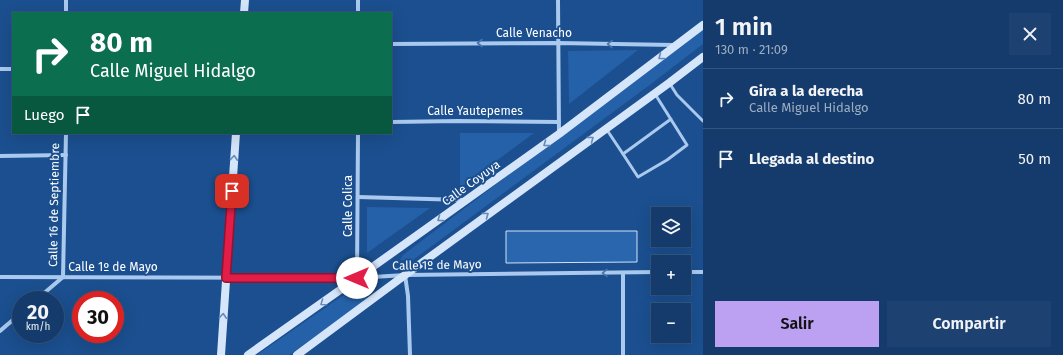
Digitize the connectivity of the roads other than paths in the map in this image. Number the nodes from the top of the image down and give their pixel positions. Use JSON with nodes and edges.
{"nodes":[{"id":1,"x":66,"y":0,"type":"edge"},
{"id":2,"x":245,"y":0,"type":"edge"},
{"id":3,"x":358,"y":0,"type":"edge"},
{"id":4,"x":558,"y":0,"type":"edge"},
{"id":5,"x":66,"y":12,"type":"edge"},
{"id":6,"x":244,"y":12,"type":"edge"},
{"id":7,"x":358,"y":12,"type":"edge"},
{"id":8,"x":703,"y":25,"type":"edge"},
{"id":9,"x":558,"y":43,"type":"junction"},
{"id":10,"x":392,"y":44,"type":"edge"},
{"id":11,"x":676,"y":45,"type":"junction"},
{"id":12,"x":703,"y":57,"type":"edge"},
{"id":13,"x":0,"y":69,"type":"edge"},
{"id":14,"x":12,"y":69,"type":"edge"},
{"id":15,"x":669,"y":83,"type":"junction"},
{"id":16,"x":655,"y":93,"type":"junction"},
{"id":17,"x":670,"y":119,"type":"junction"},
{"id":18,"x":703,"y":121,"type":"edge"},
{"id":19,"x":392,"y":122,"type":"edge"},
{"id":20,"x":559,"y":122,"type":"junction"},
{"id":21,"x":606,"y":128,"type":"junction"},
{"id":22,"x":66,"y":134,"type":"edge"},
{"id":23,"x":236,"y":134,"type":"edge"},
{"id":24,"x":358,"y":134,"type":"edge"},
{"id":25,"x":559,"y":134,"type":"junction"},
{"id":26,"x":623,"y":154,"type":"junction"},
{"id":27,"x":66,"y":155,"type":"junction"},
{"id":28,"x":0,"y":156,"type":"edge"},
{"id":29,"x":358,"y":197,"type":"junction"},
{"id":30,"x":466,"y":200,"type":"junction"},
{"id":31,"x":651,"y":272,"type":"edge"},
{"id":32,"x":691,"y":272,"type":"edge"},
{"id":33,"x":703,"y":272,"type":"edge"},
{"id":34,"x":622,"y":273,"type":"junction"},
{"id":35,"x":405,"y":275,"type":"junction"},
{"id":36,"x":0,"y":277,"type":"edge"},
{"id":37,"x":63,"y":277,"type":"junction"},
{"id":38,"x":226,"y":278,"type":"junction"},
{"id":39,"x":357,"y":278,"type":"junction"},
{"id":40,"x":47,"y":291,"type":"edge"},
{"id":41,"x":12,"y":321,"type":"edge"},
{"id":42,"x":0,"y":331,"type":"edge"},
{"id":43,"x":221,"y":355,"type":"edge"},
{"id":44,"x":248,"y":355,"type":"edge"},
{"id":45,"x":297,"y":355,"type":"edge"},
{"id":46,"x":410,"y":355,"type":"edge"},
{"id":47,"x":623,"y":355,"type":"edge"}],
"edges":[{"from":1,"to":5,"type":"street"},
{"from":2,"to":6,"type":"main road"},
{"from":3,"to":7,"type":"street"},
{"from":4,"to":9,"type":"street"},
{"from":8,"to":11,"type":"main road","name":"Calle Coyuya"},
{"from":9,"to":10,"type":"street","name":"Calle Venacho","one_way":true},
{"from":11,"to":9,"type":"street","name":"Calle Venacho","one_way":true},
{"from":9,"to":20,"type":"street"},
{"from":11,"to":25,"type":"main road","name":"Calle Coyuya","one_way":true},
{"from":12,"to":15,"type":"main road"},
{"from":13,"to":14,"type":"street"},
{"from":15,"to":16,"type":"main road"},
{"from":15,"to":18,"type":"lane"},
{"from":16,"to":17,"type":"lane"},
{"from":16,"to":21,"type":"main road"},
{"from":17,"to":26,"type":"lane"},
{"from":17,"to":26,"type":"lane"},
{"from":19,"to":20,"type":"street","name":"Calle Yautepemes"},
{"from":20,"to":25,"type":"street"},
{"from":21,"to":26,"type":"lane"},
{"from":35,"to":21,"type":"main road","one_way":true},
{"from":22,"to":27,"type":"street","name":"Calle 16 de Septiembre"},
{"from":38,"to":23,"type":"main road","one_way":true},
{"from":24,"to":29,"type":"street","name":"Calle Colica"},
{"from":25,"to":30,"type":"main road","name":"Calle Coyuya","one_way":true},
{"from":27,"to":28,"type":"street"},
{"from":27,"to":37,"type":"street","name":"Calle 16 de Septiembre"},
{"from":29,"to":30,"type":"street"},
{"from":29,"to":39,"type":"street","name":"Calle Colica"},
{"from":30,"to":39,"type":"main road","name":"Calle Coyuya","one_way":true},
{"from":31,"to":34,"type":"street","name":"Calle 1º de Mayo"},
{"from":32,"to":33,"type":"street"},
{"from":34,"to":35,"type":"street","name":"Calle 1º de Mayo","one_way":true},
{"from":34,"to":47,"type":"street"},
{"from":35,"to":39,"type":"street","name":"Calle 1º de Mayo"},
{"from":35,"to":45,"type":"main road"},
{"from":35,"to":46,"type":"street"},
{"from":36,"to":37,"type":"street","name":"Calle 1º de Mayo"},
{"from":37,"to":38,"type":"street","name":"Calle 1º de Mayo"},
{"from":37,"to":40,"type":"street"},
{"from":38,"to":39,"type":"street","name":"Calle 1º de Mayo"},
{"from":43,"to":38,"type":"main road","one_way":true},
{"from":39,"to":44,"type":"main road","name":"Calle Coyuya","one_way":true},
{"from":41,"to":42,"type":"street"}]}
